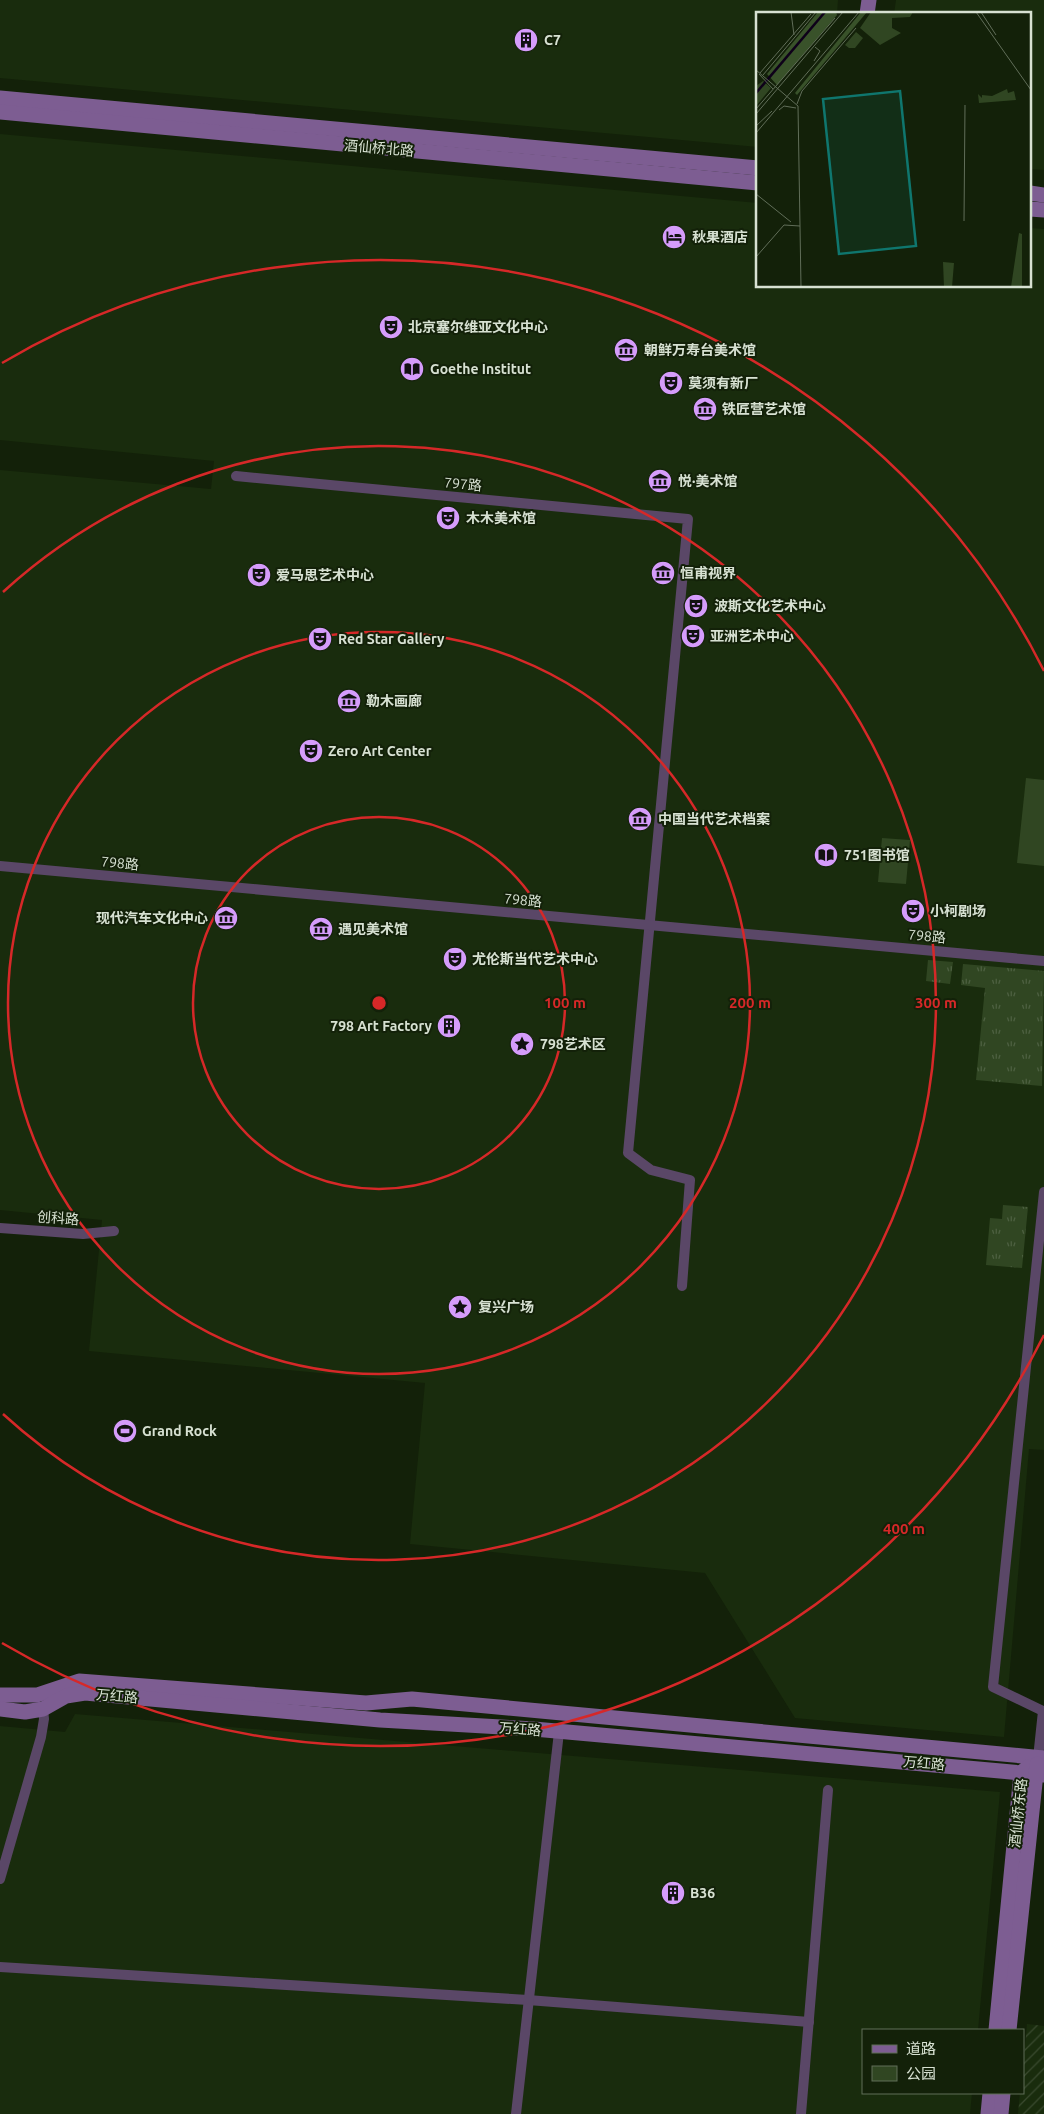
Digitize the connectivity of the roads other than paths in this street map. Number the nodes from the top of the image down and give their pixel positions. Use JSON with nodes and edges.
{"nodes":[{"id":1,"x":0,"y":98,"type":"edge"},
{"id":2,"x":0,"y":112,"type":"edge"},
{"id":3,"x":756,"y":168,"type":"edge"},
{"id":4,"x":756,"y":184,"type":"edge"},
{"id":5,"x":236,"y":476,"type":"dead end"},
{"id":6,"x":0,"y":866,"type":"edge"},
{"id":7,"x":650,"y":925,"type":"junction"},
{"id":8,"x":1044,"y":961,"type":"edge"},
{"id":9,"x":1044,"y":1192,"type":"edge"},
{"id":10,"x":0,"y":1228,"type":"edge"},
{"id":11,"x":114,"y":1231,"type":"dead end"},
{"id":12,"x":682,"y":1286,"type":"dead end"},
{"id":13,"x":0,"y":1695,"type":"edge"},
{"id":14,"x":0,"y":1709,"type":"edge"},
{"id":15,"x":43,"y":1709,"type":"junction"},
{"id":16,"x":559,"y":1732,"type":"junction"},
{"id":17,"x":1041,"y":1758,"type":"edge"},
{"id":18,"x":1033,"y":1774,"type":"edge"},
{"id":19,"x":828,"y":1790,"type":"dead end"},
{"id":20,"x":0,"y":1879,"type":"edge"},
{"id":21,"x":0,"y":1967,"type":"edge"},
{"id":22,"x":528,"y":2000,"type":"junction"},
{"id":23,"x":809,"y":2022,"type":"junction"},
{"id":24,"x":996,"y":2029,"type":"edge"},
{"id":25,"x":1009,"y":2029,"type":"edge"},
{"id":26,"x":990,"y":2094,"type":"edge"},
{"id":27,"x":1003,"y":2094,"type":"edge"},
{"id":28,"x":516,"y":2114,"type":"edge"},
{"id":29,"x":801,"y":2114,"type":"edge"},
{"id":30,"x":988,"y":2114,"type":"edge"},
{"id":31,"x":1001,"y":2114,"type":"edge"}],
"edges":[{"from":1,"to":3,"type":"street","name":"酒仙桥北路"},
{"from":2,"to":4,"type":"street","name":"酒仙桥北路"},
{"from":5,"to":7,"type":"street","name":"797路"},
{"from":6,"to":7,"type":"street","name":"798路"},
{"from":7,"to":8,"type":"street","name":"798路"},
{"from":7,"to":12,"type":"street"},
{"from":9,"to":17,"type":"street"},
{"from":10,"to":11,"type":"street","name":"创科路"},
{"from":13,"to":17,"type":"street","name":"万红路"},
{"from":14,"to":15,"type":"street","name":"万红路"},
{"from":15,"to":16,"type":"street","name":"万红路"},
{"from":15,"to":20,"type":"street"},
{"from":16,"to":18,"type":"street","name":"万红路"},
{"from":16,"to":22,"type":"street"},
{"from":17,"to":18,"type":"street","name":"酒仙桥东路"},
{"from":18,"to":24,"type":"street","name":"酒仙桥东路"},
{"from":18,"to":25,"type":"street","name":"酒仙桥东路"},
{"from":19,"to":23,"type":"street"},
{"from":21,"to":22,"type":"street"},
{"from":22,"to":23,"type":"street"},
{"from":22,"to":28,"type":"street"},
{"from":23,"to":29,"type":"street"},
{"from":26,"to":30,"type":"street"},
{"from":27,"to":31,"type":"street"}]}
